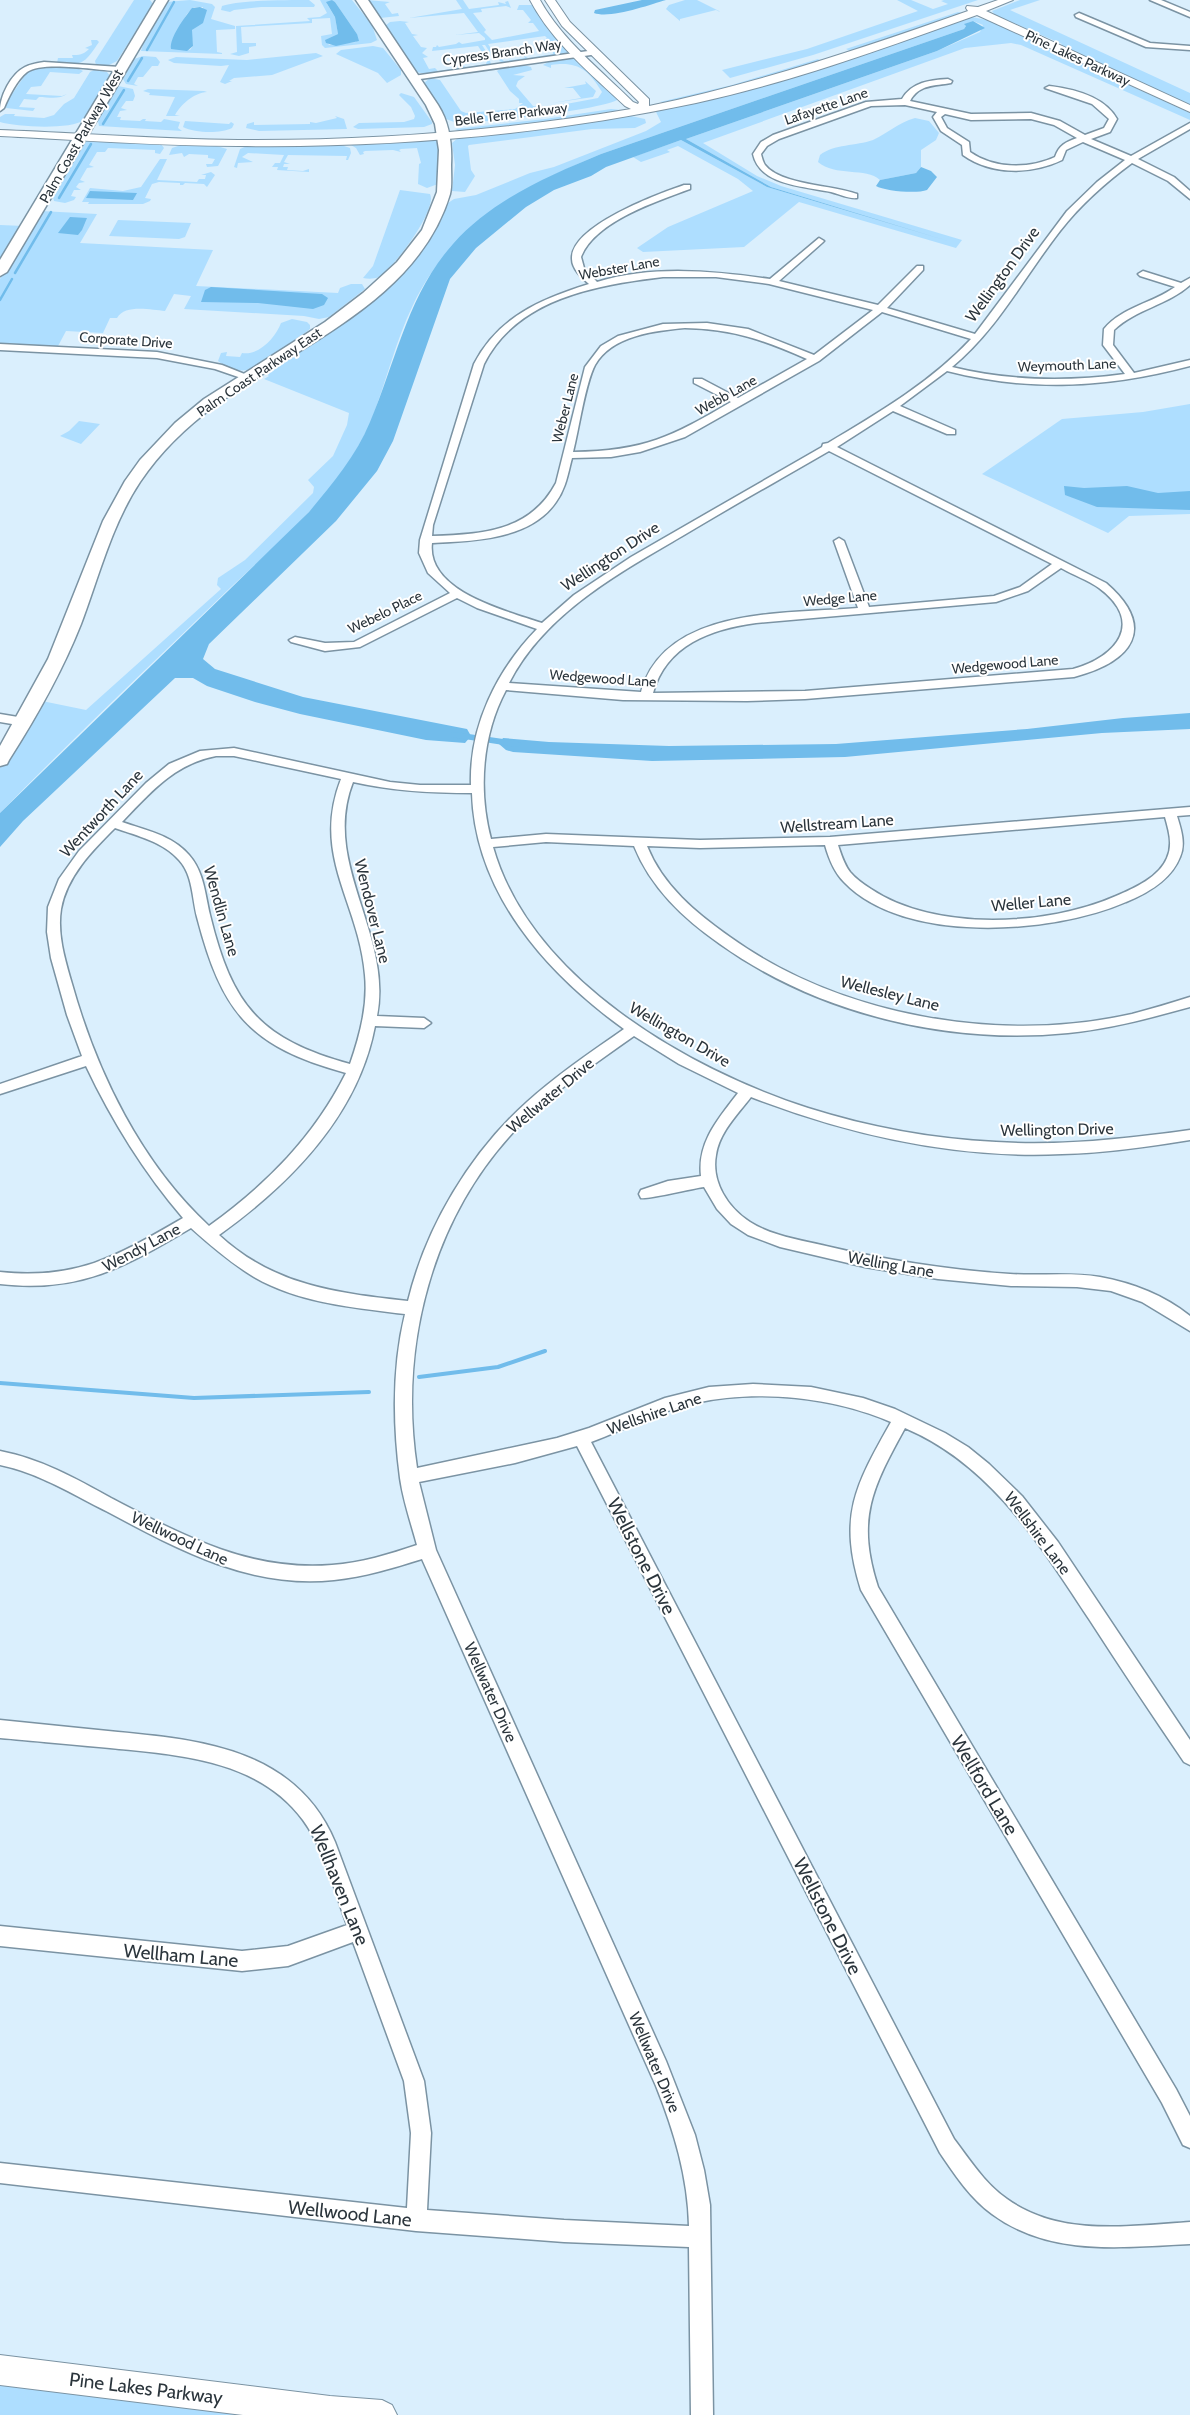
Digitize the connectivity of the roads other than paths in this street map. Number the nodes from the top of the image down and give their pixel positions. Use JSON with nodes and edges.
{"nodes":[{"id":1,"x":162,"y":0,"type":"edge"},
{"id":2,"x":362,"y":0,"type":"edge"},
{"id":3,"x":535,"y":0,"type":"edge"},
{"id":4,"x":983,"y":0,"type":"edge"},
{"id":5,"x":1008,"y":0,"type":"edge"},
{"id":6,"x":1154,"y":0,"type":"edge"},
{"id":7,"x":550,"y":2,"type":"edge"},
{"id":8,"x":972,"y":8,"type":"junction"},
{"id":9,"x":1079,"y":15,"type":"dead end"},
{"id":10,"x":1190,"y":15,"type":"edge"},
{"id":11,"x":1190,"y":48,"type":"edge"},
{"id":12,"x":595,"y":52,"type":"junction"},
{"id":13,"x":580,"y":55,"type":"junction"},
{"id":14,"x":120,"y":69,"type":"junction"},
{"id":15,"x":413,"y":78,"type":"junction"},
{"id":16,"x":948,"y":81,"type":"dead end"},
{"id":17,"x":1049,"y":88,"type":"dead end"},
{"id":18,"x":905,"y":102,"type":"junction"},
{"id":19,"x":629,"y":104,"type":"junction"},
{"id":20,"x":643,"y":105,"type":"junction"},
{"id":21,"x":0,"y":108,"type":"edge"},
{"id":22,"x":1190,"y":109,"type":"edge"},
{"id":23,"x":942,"y":112,"type":"junction"},
{"id":24,"x":0,"y":126,"type":"edge"},
{"id":25,"x":1190,"y":126,"type":"edge"},
{"id":26,"x":442,"y":132,"type":"junction"},
{"id":27,"x":0,"y":133,"type":"edge"},
{"id":28,"x":83,"y":133,"type":"junction"},
{"id":29,"x":1083,"y":139,"type":"junction"},
{"id":30,"x":1131,"y":160,"type":"junction"},
{"id":31,"x":1190,"y":185,"type":"edge"},
{"id":32,"x":687,"y":186,"type":"dead end"},
{"id":33,"x":1180,"y":187,"type":"junction"},
{"id":34,"x":854,"y":196,"type":"dead end"},
{"id":35,"x":1190,"y":196,"type":"edge"},
{"id":36,"x":819,"y":241,"type":"dead end"},
{"id":37,"x":920,"y":268,"type":"dead end"},
{"id":38,"x":0,"y":272,"type":"edge"},
{"id":39,"x":1143,"y":274,"type":"dead end"},
{"id":40,"x":773,"y":281,"type":"junction"},
{"id":41,"x":1187,"y":284,"type":"edge"},
{"id":42,"x":595,"y":285,"type":"junction"},
{"id":43,"x":879,"y":310,"type":"junction"},
{"id":44,"x":978,"y":338,"type":"junction"},
{"id":45,"x":0,"y":347,"type":"edge"},
{"id":46,"x":816,"y":359,"type":"junction"},
{"id":47,"x":1190,"y":363,"type":"edge"},
{"id":48,"x":945,"y":368,"type":"junction"},
{"id":49,"x":1131,"y":376,"type":"junction"},
{"id":50,"x":247,"y":377,"type":"junction"},
{"id":51,"x":698,"y":381,"type":"dead end"},
{"id":52,"x":740,"y":402,"type":"junction"},
{"id":53,"x":892,"y":407,"type":"junction"},
{"id":54,"x":951,"y":432,"type":"dead end"},
{"id":55,"x":827,"y":446,"type":"junction"},
{"id":56,"x":567,"y":455,"type":"junction"},
{"id":57,"x":425,"y":540,"type":"junction"},
{"id":58,"x":840,"y":541,"type":"dead end"},
{"id":59,"x":1061,"y":563,"type":"junction"},
{"id":60,"x":457,"y":594,"type":"junction"},
{"id":61,"x":865,"y":611,"type":"junction"},
{"id":62,"x":543,"y":628,"type":"junction"},
{"id":63,"x":295,"y":640,"type":"dead end"},
{"id":64,"x":501,"y":686,"type":"junction"},
{"id":65,"x":646,"y":697,"type":"junction"},
{"id":66,"x":0,"y":718,"type":"edge"},
{"id":67,"x":24,"y":722,"type":"junction"},
{"id":68,"x":0,"y":760,"type":"edge"},
{"id":69,"x":348,"y":778,"type":"junction"},
{"id":70,"x":477,"y":789,"type":"junction"},
{"id":71,"x":1190,"y":811,"type":"edge"},
{"id":72,"x":1170,"y":813,"type":"junction"},
{"id":73,"x":113,"y":823,"type":"junction"},
{"id":74,"x":830,"y":841,"type":"junction"},
{"id":75,"x":639,"y":843,"type":"junction"},
{"id":76,"x":486,"y":844,"type":"junction"},
{"id":77,"x":1190,"y":1002,"type":"edge"},
{"id":78,"x":369,"y":1022,"type":"junction"},
{"id":79,"x":424,"y":1023,"type":"dead end"},
{"id":80,"x":632,"y":1030,"type":"junction"},
{"id":81,"x":90,"y":1059,"type":"junction"},
{"id":82,"x":354,"y":1070,"type":"junction"},
{"id":83,"x":0,"y":1089,"type":"edge"},
{"id":84,"x":747,"y":1092,"type":"junction"},
{"id":85,"x":1190,"y":1135,"type":"edge"},
{"id":86,"x":709,"y":1180,"type":"junction"},
{"id":87,"x":646,"y":1194,"type":"dead end"},
{"id":88,"x":192,"y":1220,"type":"junction"},
{"id":89,"x":208,"y":1235,"type":"junction"},
{"id":90,"x":0,"y":1278,"type":"edge"},
{"id":91,"x":412,"y":1308,"type":"junction"},
{"id":92,"x":1190,"y":1325,"type":"edge"},
{"id":93,"x":901,"y":1420,"type":"junction"},
{"id":94,"x":581,"y":1438,"type":"junction"},
{"id":95,"x":0,"y":1458,"type":"edge"},
{"id":96,"x":408,"y":1478,"type":"junction"},
{"id":97,"x":427,"y":1550,"type":"junction"},
{"id":98,"x":0,"y":1729,"type":"edge"},
{"id":99,"x":1190,"y":1756,"type":"edge"},
{"id":100,"x":358,"y":1930,"type":"junction"},
{"id":101,"x":0,"y":1936,"type":"edge"},
{"id":102,"x":1190,"y":2138,"type":"edge"},
{"id":103,"x":0,"y":2173,"type":"edge"},
{"id":104,"x":416,"y":2220,"type":"junction"},
{"id":105,"x":1190,"y":2233,"type":"edge"},
{"id":106,"x":701,"y":2237,"type":"junction"},
{"id":107,"x":0,"y":2370,"type":"edge"},
{"id":108,"x":382,"y":2415,"type":"edge"},
{"id":109,"x":702,"y":2415,"type":"edge"}],
"edges":[{"from":1,"to":14,"type":"main road","name":"Palm Coast Parkway West"},
{"from":2,"to":15,"type":"main road","name":"Palm Coast Parkway East"},
{"from":3,"to":13,"type":"main road"},
{"from":4,"to":8,"type":"main road","name":"Belle Terre Parkway"},
{"from":5,"to":8,"type":"main road","name":"Belle Terre Parkway"},
{"from":6,"to":10,"type":"street"},
{"from":7,"to":12,"type":"main road"},
{"from":8,"to":20,"type":"main road","name":"Belle Terre Parkway"},
{"from":8,"to":22,"type":"main road","name":"Pine Lakes Parkway"},
{"from":9,"to":11,"type":"street"},
{"from":12,"to":13,"type":"street","name":"Cypress Branch Way"},
{"from":12,"to":20,"type":"main road"},
{"from":13,"to":15,"type":"street","name":"Cypress Branch Way"},
{"from":13,"to":19,"type":"main road"},
{"from":14,"to":21,"type":"street"},
{"from":14,"to":28,"type":"main road","name":"Palm Coast Parkway West"},
{"from":15,"to":26,"type":"main road","name":"Palm Coast Parkway East"},
{"from":16,"to":18,"type":"street"},
{"from":17,"to":29,"type":"street"},
{"from":18,"to":23,"type":"street","name":"Lafayette Lane"},
{"from":18,"to":34,"type":"street","name":"Lafayette Lane"},
{"from":19,"to":20,"type":"main road","name":"Belle Terre Parkway"},
{"from":19,"to":26,"type":"main road","name":"Belle Terre Parkway"},
{"from":20,"to":26,"type":"main road","name":"Belle Terre Parkway"},
{"from":23,"to":29,"type":"street","name":"Lafayette Lane"},
{"from":23,"to":29,"type":"street"},
{"from":24,"to":28,"type":"main road","name":"Belle Terre Parkway"},
{"from":25,"to":30,"type":"street","name":"Wellington Drive"},
{"from":26,"to":28,"type":"main road","name":"Belle Terre Parkway"},
{"from":26,"to":50,"type":"main road","name":"Palm Coast Parkway East"},
{"from":27,"to":28,"type":"main road","name":"Belle Terre Parkway"},
{"from":28,"to":38,"type":"main road","name":"Palm Coast Parkway West"},
{"from":29,"to":30,"type":"street","name":"Lafayette Lane"},
{"from":30,"to":33,"type":"street","name":"Lafayette Lane"},
{"from":30,"to":44,"type":"street","name":"Wellington Drive"},
{"from":31,"to":33,"type":"street"},
{"from":32,"to":42,"type":"street"},
{"from":33,"to":35,"type":"street","name":"Lafayette Lane"},
{"from":36,"to":40,"type":"street"},
{"from":37,"to":43,"type":"street","name":"Webb Lane"},
{"from":39,"to":41,"type":"street"},
{"from":40,"to":42,"type":"street","name":"Webster Lane"},
{"from":40,"to":43,"type":"street","name":"Webster Lane"},
{"from":41,"to":49,"type":"street"},
{"from":42,"to":57,"type":"street","name":"Webster Lane"},
{"from":43,"to":44,"type":"street","name":"Webster Lane"},
{"from":43,"to":46,"type":"street","name":"Webb Lane"},
{"from":44,"to":48,"type":"street","name":"Wellington Drive"},
{"from":45,"to":50,"type":"street","name":"Corporate Drive"},
{"from":46,"to":52,"type":"street","name":"Webb Lane"},
{"from":46,"to":56,"type":"street","name":"Weber Lane"},
{"from":47,"to":49,"type":"street","name":"Weymouth Lane"},
{"from":48,"to":49,"type":"street","name":"Weymouth Lane"},
{"from":48,"to":53,"type":"street","name":"Wellington Drive"},
{"from":50,"to":67,"type":"main road","name":"Palm Coast Parkway East"},
{"from":51,"to":52,"type":"street"},
{"from":52,"to":56,"type":"street","name":"Webb Lane"},
{"from":53,"to":54,"type":"street"},
{"from":53,"to":55,"type":"street","name":"Wellington Drive"},
{"from":55,"to":59,"type":"street","name":"Wedgewood Lane"},
{"from":55,"to":62,"type":"street","name":"Wellington Drive"},
{"from":56,"to":57,"type":"street","name":"Weber Lane"},
{"from":57,"to":60,"type":"street","name":"Webster Lane"},
{"from":58,"to":61,"type":"street"},
{"from":59,"to":61,"type":"street","name":"Wedge Lane"},
{"from":59,"to":65,"type":"street","name":"Wedgewood Lane"},
{"from":60,"to":62,"type":"street","name":"Webster Lane"},
{"from":60,"to":63,"type":"street","name":"Webelo Place"},
{"from":61,"to":65,"type":"street","name":"Wedge Lane"},
{"from":62,"to":64,"type":"street","name":"Wellington Drive"},
{"from":64,"to":65,"type":"street","name":"Wedgewood Lane"},
{"from":64,"to":70,"type":"street","name":"Wellington Drive"},
{"from":66,"to":67,"type":"street"},
{"from":67,"to":68,"type":"main road","name":"Palm Coast Parkway East"},
{"from":69,"to":70,"type":"street","name":"Wentworth Lane"},
{"from":69,"to":73,"type":"street","name":"Wentworth Lane"},
{"from":69,"to":78,"type":"street","name":"Wendover Lane"},
{"from":70,"to":76,"type":"street","name":"Wellington Drive"},
{"from":71,"to":72,"type":"street","name":"Wellstream Lane"},
{"from":72,"to":74,"type":"street","name":"Wellstream Lane"},
{"from":72,"to":74,"type":"street","name":"Weller Lane"},
{"from":73,"to":81,"type":"street","name":"Wentworth Lane"},
{"from":73,"to":82,"type":"street","name":"Wendlin Lane"},
{"from":74,"to":75,"type":"street","name":"Wellstream Lane"},
{"from":75,"to":76,"type":"street","name":"Wellstream Lane"},
{"from":75,"to":77,"type":"street","name":"Wellesley Lane"},
{"from":76,"to":80,"type":"street","name":"Wellington Drive"},
{"from":78,"to":79,"type":"street"},
{"from":78,"to":82,"type":"street","name":"Wendover Lane"},
{"from":80,"to":84,"type":"street","name":"Wellington Drive"},
{"from":80,"to":91,"type":"street","name":"Wellwater Drive"},
{"from":81,"to":83,"type":"street"},
{"from":81,"to":88,"type":"street","name":"Wentworth Lane"},
{"from":82,"to":89,"type":"street","name":"Wendover Lane"},
{"from":84,"to":85,"type":"street","name":"Wellington Drive"},
{"from":84,"to":86,"type":"street","name":"Welling Lane"},
{"from":86,"to":87,"type":"street"},
{"from":86,"to":92,"type":"street","name":"Welling Lane"},
{"from":88,"to":89,"type":"street","name":"Wentworth Lane"},
{"from":88,"to":90,"type":"street","name":"Wendy Lane"},
{"from":89,"to":91,"type":"street","name":"Wentworth Lane"},
{"from":91,"to":96,"type":"street","name":"Wellwater Drive"},
{"from":93,"to":94,"type":"street","name":"Wellshire Lane"},
{"from":93,"to":99,"type":"street","name":"Wellshire Lane"},
{"from":93,"to":102,"type":"street","name":"Wellford Lane"},
{"from":94,"to":96,"type":"street","name":"Wellshire Lane"},
{"from":94,"to":105,"type":"street","name":"Wellstone Drive"},
{"from":95,"to":97,"type":"street","name":"Wellwood Lane"},
{"from":96,"to":97,"type":"street","name":"Wellwater Drive"},
{"from":97,"to":106,"type":"street","name":"Wellwater Drive"},
{"from":98,"to":100,"type":"street","name":"Wellhaven Lane"},
{"from":100,"to":101,"type":"street","name":"Wellham Lane"},
{"from":100,"to":104,"type":"street","name":"Wellhaven Lane"},
{"from":103,"to":104,"type":"street","name":"Wellwood Lane"},
{"from":104,"to":106,"type":"street","name":"Wellwood Lane"},
{"from":106,"to":109,"type":"street","name":"Wellwater Drive"},
{"from":107,"to":108,"type":"main road","name":"Pine Lakes Parkway"}]}
